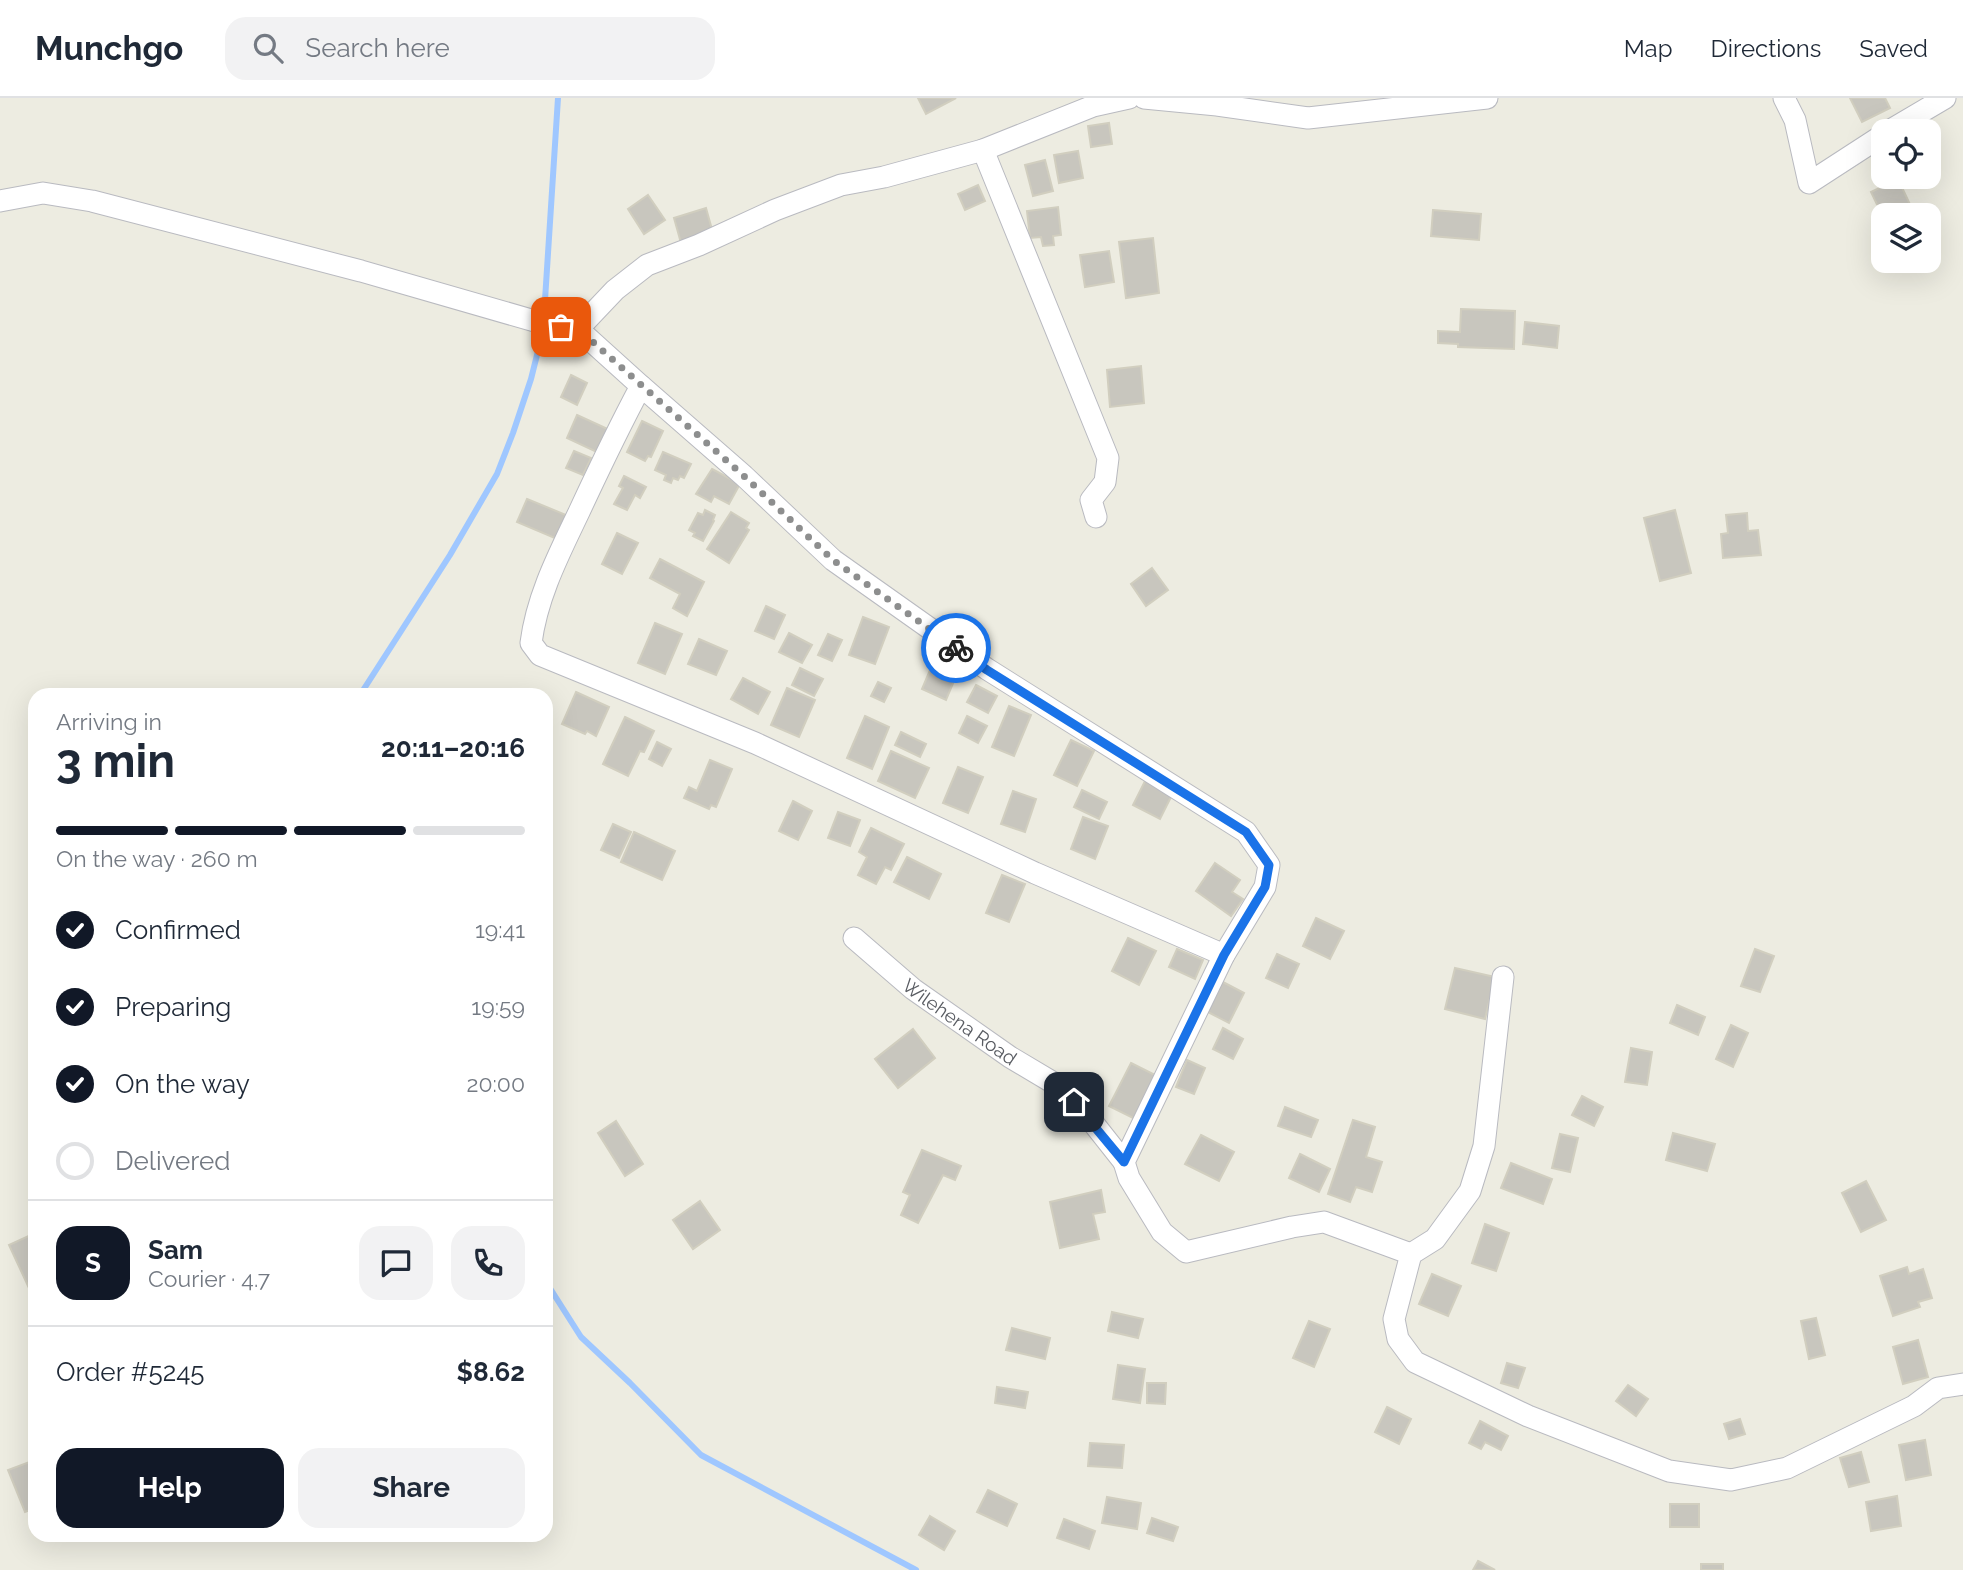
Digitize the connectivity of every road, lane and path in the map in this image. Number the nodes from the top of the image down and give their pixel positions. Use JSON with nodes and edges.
{"nodes":[{"id":1,"x":1129,"y":98,"type":"edge"},
{"id":2,"x":1144,"y":98,"type":"edge"},
{"id":3,"x":1487,"y":98,"type":"edge"},
{"id":4,"x":1784,"y":98,"type":"edge"},
{"id":5,"x":1945,"y":98,"type":"edge"},
{"id":6,"x":1909,"y":119,"type":"edge"},
{"id":7,"x":1871,"y":143,"type":"edge"},
{"id":8,"x":984,"y":150,"type":"junction"},
{"id":9,"x":0,"y":201,"type":"edge"},
{"id":10,"x":578,"y":329,"type":"junction"},
{"id":11,"x":641,"y":386,"type":"junction"},
{"id":12,"x":1096,"y":517,"type":"dead end"},
{"id":13,"x":854,"y":938,"type":"dead end"},
{"id":14,"x":1224,"y":955,"type":"junction"},
{"id":15,"x":1503,"y":978,"type":"dead end"},
{"id":16,"x":1124,"y":1162,"type":"junction"},
{"id":17,"x":1411,"y":1254,"type":"junction"},
{"id":18,"x":1963,"y":1384,"type":"edge"}],
"edges":[{"from":1,"to":8,"type":"street"},
{"from":2,"to":3,"type":"street"},
{"from":4,"to":7,"type":"street"},
{"from":5,"to":6,"type":"street"},
{"from":8,"to":10,"type":"street"},
{"from":8,"to":12,"type":"street"},
{"from":9,"to":10,"type":"street"},
{"from":10,"to":11,"type":"street"},
{"from":11,"to":14,"type":"street"},
{"from":11,"to":14,"type":"street"},
{"from":13,"to":16,"type":"street","name":"Wilehena Road"},
{"from":14,"to":16,"type":"street"},
{"from":15,"to":17,"type":"street"},
{"from":16,"to":17,"type":"street","name":"Wilehena Road"},
{"from":17,"to":18,"type":"street"}]}
